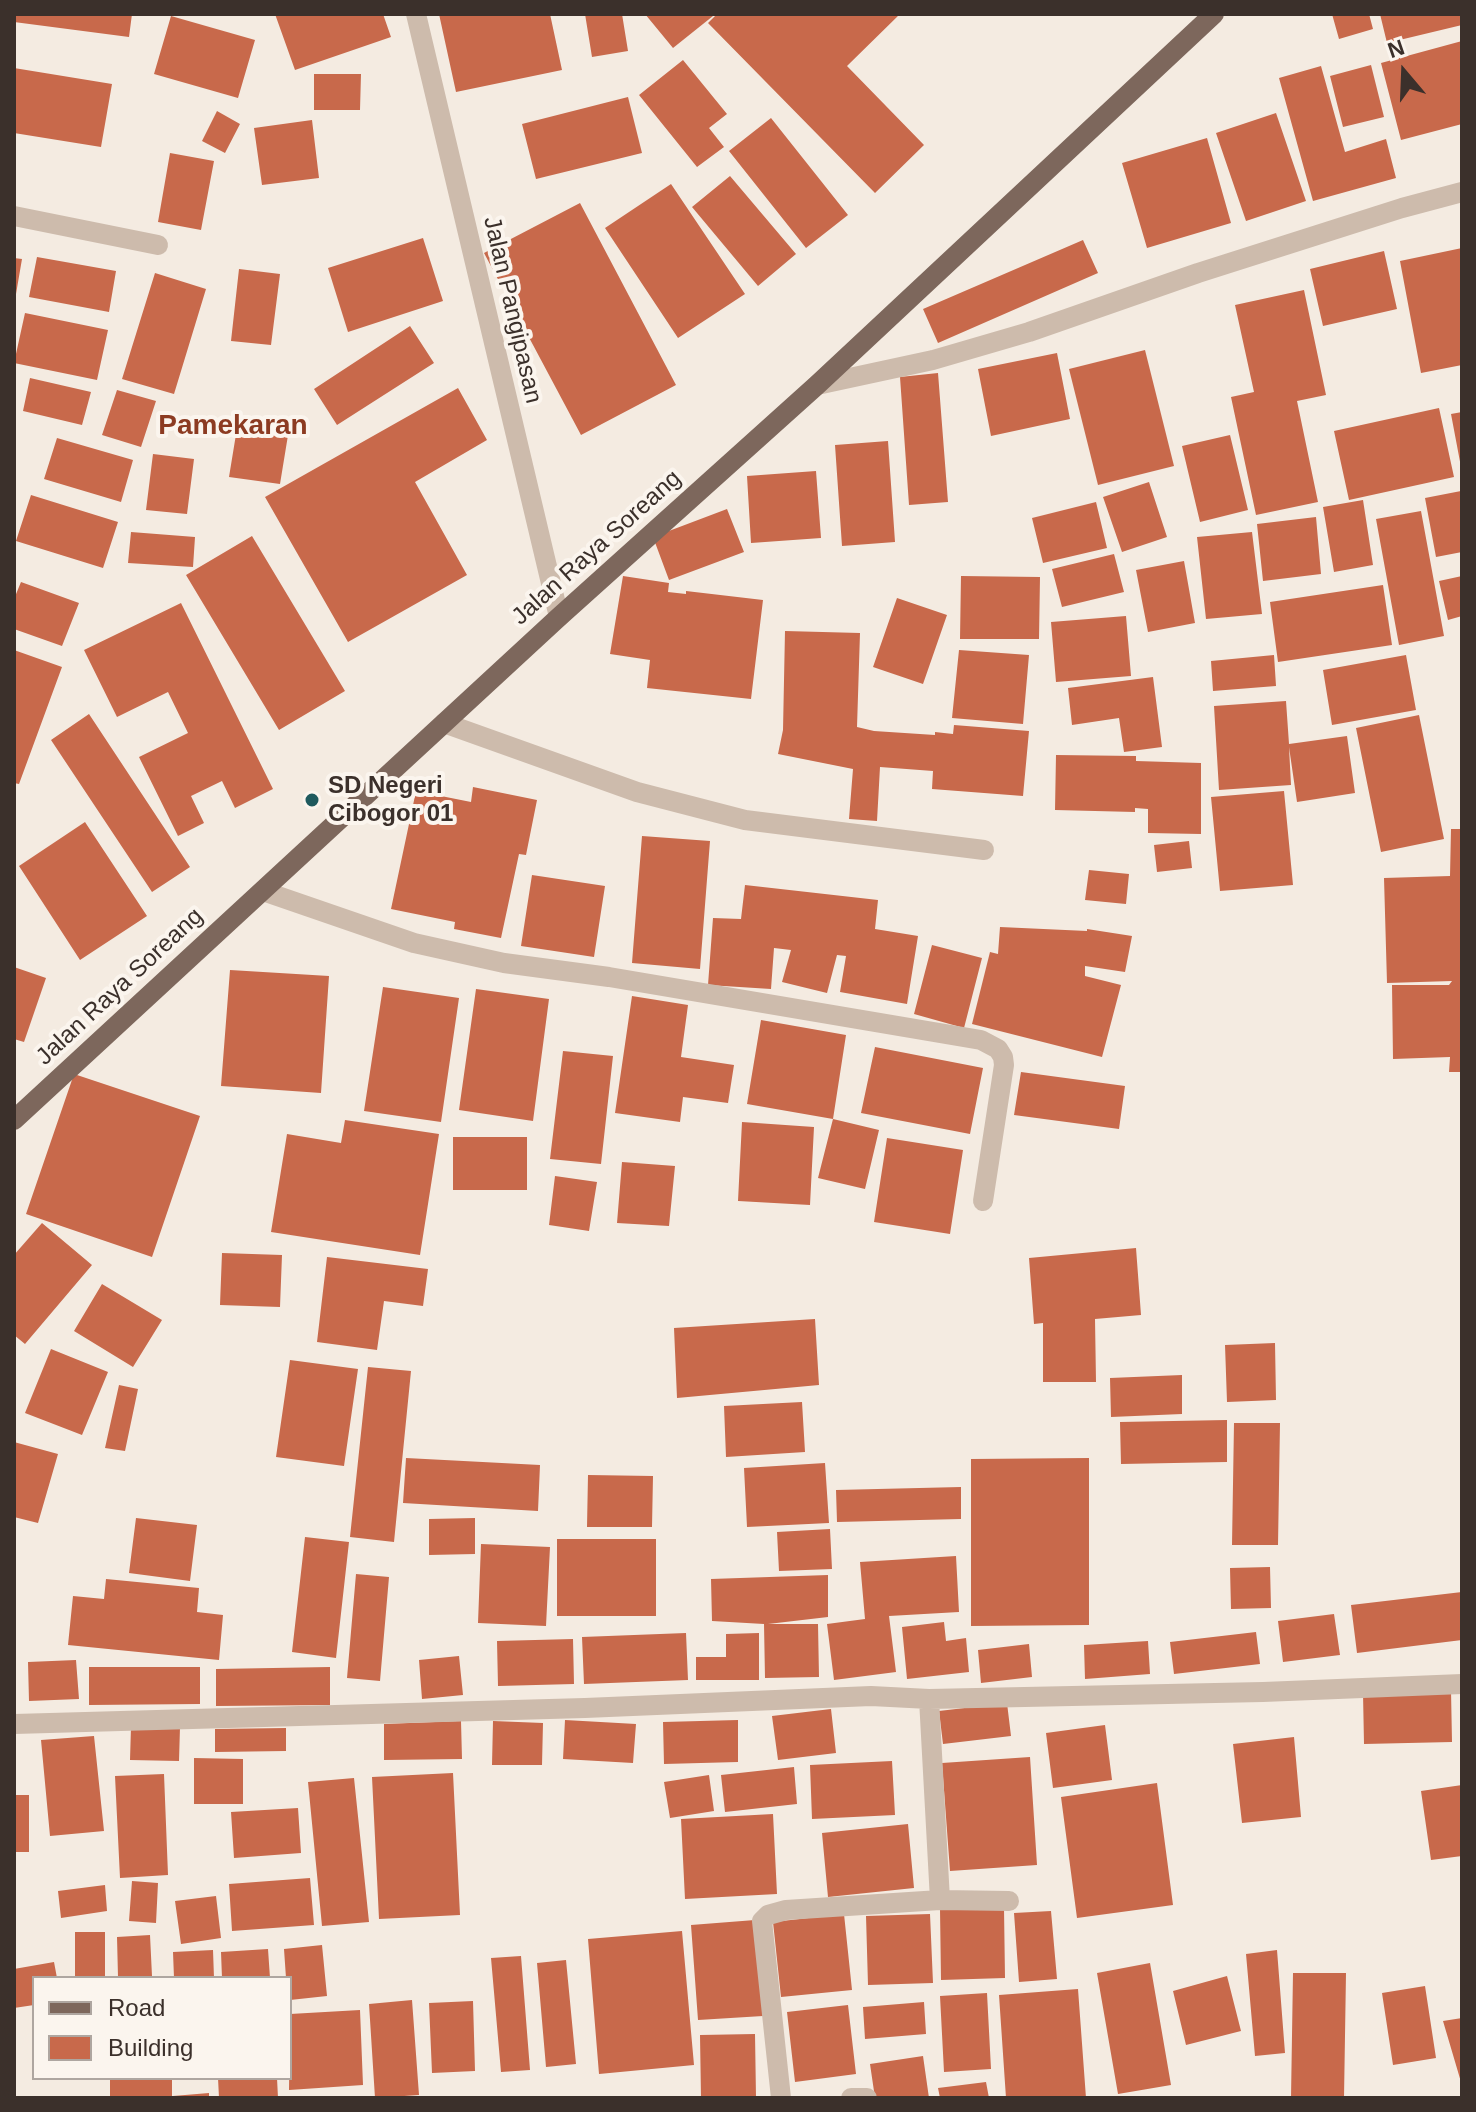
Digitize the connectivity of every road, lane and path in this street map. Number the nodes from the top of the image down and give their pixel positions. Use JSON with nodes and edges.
{"nodes":[{"id":1,"x":416,"y":14,"type":"edge"},
{"id":2,"x":1205,"y":17,"type":"edge"},
{"id":3,"x":1462,"y":192,"type":"edge"},
{"id":4,"x":14,"y":216,"type":"edge"},
{"id":5,"x":158,"y":245,"type":"dead end"},
{"id":6,"x":817,"y":385,"type":"junction"},
{"id":7,"x":559,"y":617,"type":"junction"},
{"id":8,"x":444,"y":723,"type":"junction"},
{"id":9,"x":984,"y":850,"type":"dead end"},
{"id":10,"x":263,"y":891,"type":"junction"},
{"id":11,"x":14,"y":1120,"type":"edge"},
{"id":12,"x":983,"y":1201,"type":"dead end"},
{"id":13,"x":1462,"y":1684,"type":"edge"},
{"id":14,"x":929,"y":1699,"type":"junction"},
{"id":15,"x":14,"y":1724,"type":"edge"},
{"id":16,"x":940,"y":1900,"type":"junction"},
{"id":17,"x":1009,"y":1901,"type":"dead end"},
{"id":18,"x":781,"y":2098,"type":"edge"},
{"id":19,"x":851,"y":2098,"type":"edge"},
{"id":20,"x":867,"y":2098,"type":"edge"}],
"edges":[{"from":1,"to":7,"type":"street","name":"Jalan Pangipasan"},
{"from":2,"to":6,"type":"main road","name":"Jalan Raya Soreang"},
{"from":3,"to":6,"type":"street"},
{"from":4,"to":5,"type":"street"},
{"from":6,"to":7,"type":"main road","name":"Jalan Raya Soreang"},
{"from":7,"to":8,"type":"main road","name":"Jalan Raya Soreang"},
{"from":8,"to":9,"type":"street"},
{"from":8,"to":10,"type":"main road","name":"Jalan Raya Soreang"},
{"from":10,"to":11,"type":"main road","name":"Jalan Raya Soreang"},
{"from":10,"to":12,"type":"street"},
{"from":13,"to":14,"type":"street"},
{"from":14,"to":15,"type":"street"},
{"from":14,"to":16,"type":"street"},
{"from":16,"to":17,"type":"street"},
{"from":16,"to":18,"type":"street"},
{"from":19,"to":20,"type":"street"}]}
